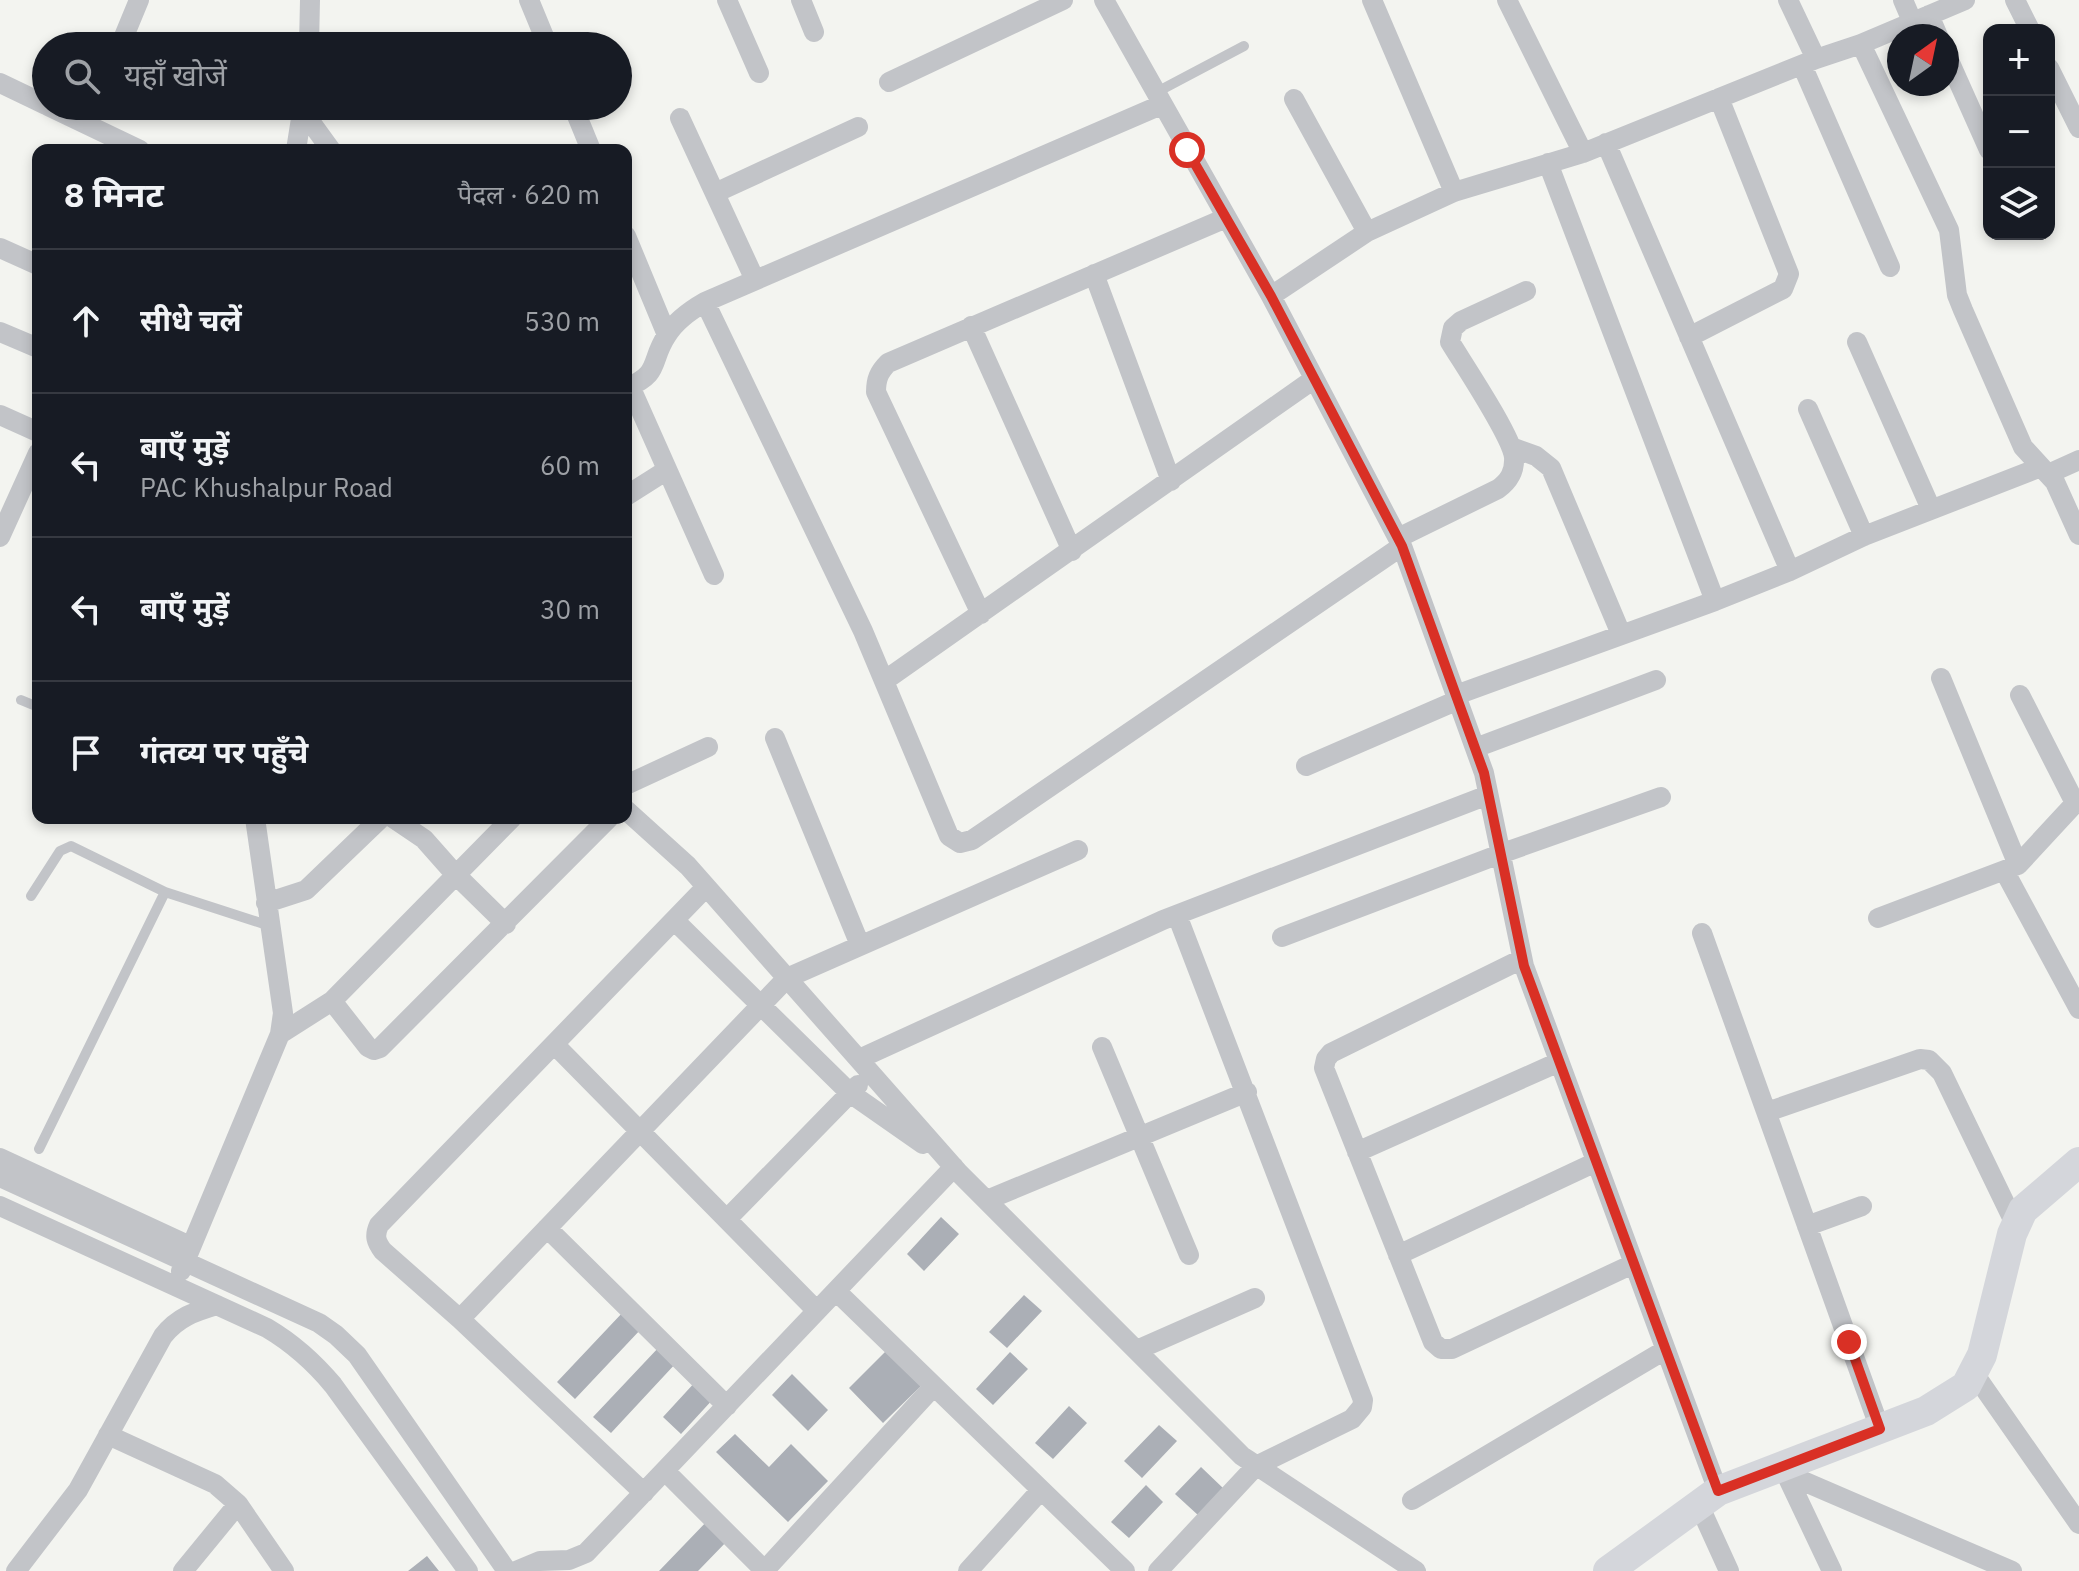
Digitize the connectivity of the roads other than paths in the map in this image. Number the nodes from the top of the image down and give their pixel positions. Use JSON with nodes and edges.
{"nodes":[{"id":1,"x":310,"y":0,"type":"edge"},
{"id":2,"x":529,"y":0,"type":"edge"},
{"id":3,"x":727,"y":0,"type":"edge"},
{"id":4,"x":801,"y":0,"type":"edge"},
{"id":5,"x":1063,"y":0,"type":"edge"},
{"id":6,"x":1104,"y":0,"type":"edge"},
{"id":7,"x":1372,"y":0,"type":"edge"},
{"id":8,"x":1507,"y":0,"type":"edge"},
{"id":9,"x":1788,"y":0,"type":"edge"},
{"id":10,"x":1903,"y":0,"type":"edge"},
{"id":11,"x":1965,"y":0,"type":"edge"},
{"id":12,"x":2015,"y":0,"type":"edge"},
{"id":13,"x":130,"y":3,"type":"edge"},
{"id":14,"x":1920,"y":18,"type":"junction"},
{"id":15,"x":1926,"y":24,"type":"edge"},
{"id":16,"x":2027,"y":24,"type":"edge"},
{"id":17,"x":123,"y":32,"type":"edge"},
{"id":18,"x":309,"y":32,"type":"edge"},
{"id":19,"x":542,"y":32,"type":"edge"},
{"id":20,"x":814,"y":32,"type":"dead end"},
{"id":21,"x":1861,"y":44,"type":"junction"},
{"id":22,"x":1244,"y":46,"type":"dead end"},
{"id":23,"x":1809,"y":62,"type":"junction"},
{"id":24,"x":759,"y":73,"type":"dead end"},
{"id":25,"x":2055,"y":80,"type":"edge"},
{"id":26,"x":889,"y":82,"type":"dead end"},
{"id":27,"x":0,"y":83,"type":"edge"},
{"id":28,"x":1959,"y":83,"type":"edge"},
{"id":29,"x":32,"y":98,"type":"edge"},
{"id":30,"x":1719,"y":98,"type":"junction"},
{"id":31,"x":1158,"y":99,"type":"junction"},
{"id":32,"x":1294,"y":99,"type":"dead end"},
{"id":33,"x":680,"y":118,"type":"dead end"},
{"id":34,"x":98,"y":120,"type":"edge"},
{"id":35,"x":300,"y":120,"type":"edge"},
{"id":36,"x":310,"y":120,"type":"edge"},
{"id":37,"x":579,"y":120,"type":"edge"},
{"id":38,"x":858,"y":127,"type":"dead end"},
{"id":39,"x":2079,"y":128,"type":"edge"},
{"id":40,"x":1983,"y":137,"type":"edge"},
{"id":41,"x":1606,"y":143,"type":"junction"},
{"id":42,"x":132,"y":144,"type":"edge"},
{"id":43,"x":297,"y":144,"type":"edge"},
{"id":44,"x":327,"y":144,"type":"edge"},
{"id":45,"x":589,"y":144,"type":"edge"},
{"id":46,"x":1583,"y":153,"type":"junction"},
{"id":47,"x":1548,"y":163,"type":"junction"},
{"id":48,"x":1454,"y":192,"type":"junction"},
{"id":49,"x":715,"y":193,"type":"junction"},
{"id":50,"x":1226,"y":218,"type":"junction"},
{"id":51,"x":1367,"y":232,"type":"junction"},
{"id":52,"x":0,"y":248,"type":"edge"},
{"id":53,"x":632,"y":250,"type":"edge"},
{"id":54,"x":32,"y":262,"type":"edge"},
{"id":55,"x":1890,"y":267,"type":"dead end"},
{"id":56,"x":1094,"y":274,"type":"junction"},
{"id":57,"x":755,"y":280,"type":"junction"},
{"id":58,"x":1526,"y":291,"type":"dead end"},
{"id":59,"x":1271,"y":296,"type":"junction"},
{"id":60,"x":705,"y":302,"type":"junction"},
{"id":61,"x":971,"y":326,"type":"junction"},
{"id":62,"x":0,"y":332,"type":"edge"},
{"id":63,"x":667,"y":335,"type":"junction"},
{"id":64,"x":1689,"y":337,"type":"junction"},
{"id":65,"x":1857,"y":342,"type":"dead end"},
{"id":66,"x":32,"y":345,"type":"edge"},
{"id":67,"x":1314,"y":379,"type":"junction"},
{"id":68,"x":632,"y":385,"type":"edge"},
{"id":69,"x":632,"y":396,"type":"edge"},
{"id":70,"x":1808,"y":409,"type":"dead end"},
{"id":71,"x":0,"y":415,"type":"edge"},
{"id":72,"x":32,"y":429,"type":"edge"},
{"id":73,"x":1511,"y":447,"type":"junction"},
{"id":74,"x":2079,"y":460,"type":"edge"},
{"id":75,"x":32,"y":466,"type":"edge"},
{"id":76,"x":667,"y":470,"type":"junction"},
{"id":77,"x":2044,"y":470,"type":"junction"},
{"id":78,"x":1171,"y":481,"type":"junction"},
{"id":79,"x":632,"y":492,"type":"edge"},
{"id":80,"x":1931,"y":509,"type":"junction"},
{"id":81,"x":2079,"y":535,"type":"edge"},
{"id":82,"x":1864,"y":536,"type":"junction"},
{"id":83,"x":0,"y":537,"type":"edge"},
{"id":84,"x":1400,"y":542,"type":"junction"},
{"id":85,"x":1072,"y":551,"type":"junction"},
{"id":86,"x":1790,"y":571,"type":"junction"},
{"id":87,"x":714,"y":575,"type":"dead end"},
{"id":88,"x":1715,"y":601,"type":"junction"},
{"id":89,"x":981,"y":614,"type":"junction"},
{"id":90,"x":1621,"y":634,"type":"junction"},
{"id":91,"x":1941,"y":678,"type":"dead end"},
{"id":92,"x":1656,"y":680,"type":"dead end"},
{"id":93,"x":884,"y":681,"type":"junction"},
{"id":94,"x":2020,"y":695,"type":"dead end"},
{"id":95,"x":1457,"y":698,"type":"junction"},
{"id":96,"x":21,"y":700,"type":"dead end"},
{"id":97,"x":32,"y":705,"type":"edge"},
{"id":98,"x":775,"y":738,"type":"dead end"},
{"id":99,"x":708,"y":747,"type":"dead end"},
{"id":100,"x":1475,"y":748,"type":"junction"},
{"id":101,"x":1306,"y":766,"type":"dead end"},
{"id":102,"x":632,"y":782,"type":"edge"},
{"id":103,"x":1488,"y":795,"type":"junction"},
{"id":104,"x":1661,"y":797,"type":"dead end"},
{"id":105,"x":2074,"y":804,"type":"edge"},
{"id":106,"x":632,"y":815,"type":"edge"},
{"id":107,"x":256,"y":824,"type":"edge"},
{"id":108,"x":375,"y":824,"type":"edge"},
{"id":109,"x":407,"y":824,"type":"edge"},
{"id":110,"x":506,"y":824,"type":"edge"},
{"id":111,"x":598,"y":824,"type":"edge"},
{"id":112,"x":2079,"y":829,"type":"edge"},
{"id":113,"x":1078,"y":850,"type":"dead end"},
{"id":114,"x":1500,"y":854,"type":"junction"},
{"id":115,"x":2011,"y":869,"type":"junction"},
{"id":116,"x":455,"y":874,"type":"junction"},
{"id":117,"x":706,"y":887,"type":"junction"},
{"id":118,"x":165,"y":892,"type":"junction"},
{"id":119,"x":31,"y":896,"type":"dead end"},
{"id":120,"x":266,"y":903,"type":"junction"},
{"id":121,"x":1177,"y":915,"type":"junction"},
{"id":122,"x":1878,"y":918,"type":"dead end"},
{"id":123,"x":674,"y":920,"type":"junction"},
{"id":124,"x":506,"y":924,"type":"junction"},
{"id":125,"x":270,"y":926,"type":"junction"},
{"id":126,"x":1702,"y":933,"type":"dead end"},
{"id":127,"x":1282,"y":937,"type":"dead end"},
{"id":128,"x":860,"y":945,"type":"junction"},
{"id":129,"x":1522,"y":959,"type":"junction"},
{"id":130,"x":787,"y":978,"type":"junction"},
{"id":131,"x":332,"y":1001,"type":"junction"},
{"id":132,"x":760,"y":1005,"type":"junction"},
{"id":133,"x":2079,"y":1009,"type":"edge"},
{"id":134,"x":280,"y":1034,"type":"junction"},
{"id":135,"x":554,"y":1044,"type":"junction"},
{"id":136,"x":1102,"y":1047,"type":"dead end"},
{"id":137,"x":1559,"y":1062,"type":"junction"},
{"id":138,"x":864,"y":1066,"type":"junction"},
{"id":139,"x":1247,"y":1092,"type":"junction"},
{"id":140,"x":850,"y":1093,"type":"junction"},
{"id":141,"x":1767,"y":1112,"type":"junction"},
{"id":142,"x":639,"y":1131,"type":"junction"},
{"id":143,"x":1140,"y":1137,"type":"junction"},
{"id":144,"x":39,"y":1149,"type":"dead end"},
{"id":145,"x":1357,"y":1152,"type":"junction"},
{"id":146,"x":0,"y":1158,"type":"edge"},
{"id":147,"x":1596,"y":1162,"type":"junction"},
{"id":148,"x":2079,"y":1162,"type":"edge"},
{"id":149,"x":951,"y":1164,"type":"junction"},
{"id":150,"x":0,"y":1177,"type":"edge"},
{"id":151,"x":987,"y":1200,"type":"junction"},
{"id":152,"x":0,"y":1206,"type":"edge"},
{"id":153,"x":1862,"y":1206,"type":"dead end"},
{"id":154,"x":727,"y":1219,"type":"junction"},
{"id":155,"x":1807,"y":1226,"type":"junction"},
{"id":156,"x":2016,"y":1226,"type":"junction"},
{"id":157,"x":547,"y":1228,"type":"junction"},
{"id":158,"x":186,"y":1254,"type":"junction"},
{"id":159,"x":1189,"y":1255,"type":"dead end"},
{"id":160,"x":1398,"y":1255,"type":"junction"},
{"id":161,"x":1633,"y":1264,"type":"junction"},
{"id":162,"x":177,"y":1287,"type":"junction"},
{"id":163,"x":836,"y":1291,"type":"junction"},
{"id":164,"x":1255,"y":1298,"type":"dead end"},
{"id":165,"x":217,"y":1305,"type":"junction"},
{"id":166,"x":817,"y":1311,"type":"junction"},
{"id":167,"x":460,"y":1319,"type":"junction"},
{"id":168,"x":1137,"y":1350,"type":"junction"},
{"id":169,"x":1665,"y":1350,"type":"junction"},
{"id":170,"x":1973,"y":1372,"type":"junction"},
{"id":171,"x":934,"y":1386,"type":"junction"},
{"id":172,"x":727,"y":1406,"type":"junction"},
{"id":173,"x":1880,"y":1429,"type":"junction"},
{"id":174,"x":108,"y":1435,"type":"junction"},
{"id":175,"x":1256,"y":1466,"type":"junction"},
{"id":176,"x":665,"y":1471,"type":"junction"},
{"id":177,"x":1781,"y":1472,"type":"junction"},
{"id":178,"x":1041,"y":1490,"type":"junction"},
{"id":179,"x":644,"y":1493,"type":"junction"},
{"id":180,"x":1709,"y":1498,"type":"junction"},
{"id":181,"x":1412,"y":1500,"type":"dead end"},
{"id":182,"x":238,"y":1504,"type":"junction"},
{"id":183,"x":2079,"y":1524,"type":"edge"},
{"id":184,"x":570,"y":1566,"type":"edge"},
{"id":185,"x":16,"y":1571,"type":"edge"},
{"id":186,"x":183,"y":1571,"type":"edge"},
{"id":187,"x":284,"y":1571,"type":"edge"},
{"id":188,"x":468,"y":1571,"type":"edge"},
{"id":189,"x":507,"y":1571,"type":"edge"},
{"id":190,"x":516,"y":1571,"type":"edge"},
{"id":191,"x":764,"y":1571,"type":"edge"},
{"id":192,"x":968,"y":1571,"type":"edge"},
{"id":193,"x":1125,"y":1571,"type":"edge"},
{"id":194,"x":1158,"y":1571,"type":"edge"},
{"id":195,"x":1416,"y":1571,"type":"edge"},
{"id":196,"x":1608,"y":1571,"type":"edge"},
{"id":197,"x":1729,"y":1571,"type":"edge"},
{"id":198,"x":1832,"y":1571,"type":"edge"},
{"id":199,"x":2012,"y":1571,"type":"edge"}],
"edges":[{"from":1,"to":18,"type":"street"},
{"from":2,"to":19,"type":"street"},
{"from":3,"to":24,"type":"street"},
{"from":4,"to":20,"type":"street"},
{"from":5,"to":26,"type":"street"},
{"from":6,"to":31,"type":"street"},
{"from":7,"to":48,"type":"street"},
{"from":8,"to":46,"type":"street"},
{"from":9,"to":23,"type":"street"},
{"from":10,"to":14,"type":"street"},
{"from":11,"to":14,"type":"street"},
{"from":12,"to":16,"type":"street"},
{"from":13,"to":17,"type":"street"},
{"from":14,"to":15,"type":"street"},
{"from":14,"to":21,"type":"street"},
{"from":21,"to":23,"type":"street"},
{"from":21,"to":77,"type":"street"},
{"from":22,"to":31,"type":"lane"},
{"from":23,"to":30,"type":"street"},
{"from":23,"to":55,"type":"street"},
{"from":25,"to":39,"type":"street"},
{"from":27,"to":29,"type":"street"},
{"from":28,"to":40,"type":"street"},
{"from":30,"to":41,"type":"street"},
{"from":30,"to":64,"type":"street"},
{"from":31,"to":50,"type":"street"},
{"from":31,"to":57,"type":"street"},
{"from":32,"to":51,"type":"street"},
{"from":33,"to":49,"type":"street"},
{"from":34,"to":42,"type":"street"},
{"from":35,"to":43,"type":"street"},
{"from":36,"to":44,"type":"street"},
{"from":37,"to":45,"type":"street"},
{"from":38,"to":49,"type":"street"},
{"from":41,"to":46,"type":"street"},
{"from":41,"to":64,"type":"street"},
{"from":46,"to":47,"type":"street"},
{"from":47,"to":48,"type":"street"},
{"from":47,"to":88,"type":"street"},
{"from":48,"to":51,"type":"street"},
{"from":49,"to":57,"type":"street"},
{"from":50,"to":56,"type":"street"},
{"from":50,"to":59,"type":"street"},
{"from":51,"to":59,"type":"street"},
{"from":52,"to":54,"type":"street"},
{"from":53,"to":63,"type":"street"},
{"from":56,"to":61,"type":"street"},
{"from":56,"to":78,"type":"street"},
{"from":57,"to":60,"type":"street"},
{"from":58,"to":73,"type":"street"},
{"from":59,"to":67,"type":"street"},
{"from":60,"to":63,"type":"street"},
{"from":60,"to":93,"type":"street"},
{"from":61,"to":85,"type":"street"},
{"from":61,"to":89,"type":"street"},
{"from":62,"to":66,"type":"street"},
{"from":63,"to":68,"type":"street"},
{"from":64,"to":86,"type":"street"},
{"from":65,"to":80,"type":"street"},
{"from":67,"to":78,"type":"street"},
{"from":67,"to":84,"type":"street"},
{"from":69,"to":76,"type":"street"},
{"from":70,"to":82,"type":"street"},
{"from":71,"to":72,"type":"street"},
{"from":73,"to":84,"type":"street"},
{"from":73,"to":90,"type":"street"},
{"from":74,"to":77,"type":"street"},
{"from":75,"to":83,"type":"street"},
{"from":76,"to":79,"type":"street"},
{"from":76,"to":87,"type":"street"},
{"from":77,"to":80,"type":"street"},
{"from":77,"to":81,"type":"street"},
{"from":78,"to":85,"type":"street"},
{"from":80,"to":82,"type":"street"},
{"from":82,"to":86,"type":"street"},
{"from":84,"to":93,"type":"street"},
{"from":84,"to":95,"type":"street"},
{"from":85,"to":89,"type":"street"},
{"from":86,"to":88,"type":"street"},
{"from":88,"to":90,"type":"street"},
{"from":89,"to":93,"type":"street"},
{"from":90,"to":95,"type":"street"},
{"from":91,"to":115,"type":"street"},
{"from":92,"to":100,"type":"street"},
{"from":94,"to":105,"type":"street"},
{"from":95,"to":100,"type":"street"},
{"from":95,"to":101,"type":"street"},
{"from":96,"to":97,"type":"lane"},
{"from":98,"to":128,"type":"street"},
{"from":99,"to":102,"type":"street"},
{"from":100,"to":103,"type":"street"},
{"from":103,"to":114,"type":"street"},
{"from":103,"to":121,"type":"street"},
{"from":104,"to":114,"type":"street"},
{"from":105,"to":112,"type":"street"},
{"from":105,"to":115,"type":"street"},
{"from":106,"to":117,"type":"street"},
{"from":107,"to":120,"type":"street"},
{"from":108,"to":120,"type":"street"},
{"from":109,"to":116,"type":"street"},
{"from":110,"to":116,"type":"street"},
{"from":111,"to":124,"type":"street"},
{"from":113,"to":128,"type":"street"},
{"from":114,"to":127,"type":"street"},
{"from":114,"to":129,"type":"street"},
{"from":115,"to":122,"type":"street"},
{"from":115,"to":133,"type":"street"},
{"from":116,"to":124,"type":"street"},
{"from":116,"to":131,"type":"street"},
{"from":117,"to":123,"type":"street"},
{"from":117,"to":130,"type":"street"},
{"from":118,"to":119,"type":"lane"},
{"from":118,"to":125,"type":"lane"},
{"from":118,"to":144,"type":"lane"},
{"from":120,"to":125,"type":"street"},
{"from":121,"to":138,"type":"street"},
{"from":121,"to":139,"type":"street"},
{"from":123,"to":132,"type":"street"},
{"from":123,"to":135,"type":"street"},
{"from":124,"to":131,"type":"street"},
{"from":125,"to":134,"type":"street"},
{"from":126,"to":141,"type":"street"},
{"from":128,"to":130,"type":"street"},
{"from":129,"to":137,"type":"street"},
{"from":129,"to":145,"type":"street"},
{"from":130,"to":132,"type":"street"},
{"from":130,"to":138,"type":"street"},
{"from":131,"to":134,"type":"street"},
{"from":132,"to":140,"type":"street"},
{"from":132,"to":142,"type":"street"},
{"from":134,"to":158,"type":"street"},
{"from":135,"to":142,"type":"street"},
{"from":135,"to":167,"type":"street"},
{"from":136,"to":143,"type":"street"},
{"from":137,"to":145,"type":"street"},
{"from":137,"to":147,"type":"street"},
{"from":138,"to":140,"type":"street"},
{"from":138,"to":149,"type":"street"},
{"from":139,"to":143,"type":"street"},
{"from":139,"to":175,"type":"street"},
{"from":140,"to":149,"type":"street"},
{"from":140,"to":154,"type":"street"},
{"from":141,"to":155,"type":"street"},
{"from":141,"to":156,"type":"street"},
{"from":142,"to":154,"type":"street"},
{"from":142,"to":157,"type":"street"},
{"from":143,"to":151,"type":"street"},
{"from":143,"to":159,"type":"street"},
{"from":145,"to":160,"type":"street"},
{"from":146,"to":158,"type":"street"},
{"from":147,"to":160,"type":"street"},
{"from":147,"to":161,"type":"street"},
{"from":148,"to":156,"type":"main road"},
{"from":149,"to":151,"type":"street"},
{"from":149,"to":163,"type":"street"},
{"from":150,"to":158,"type":"street"},
{"from":151,"to":168,"type":"street"},
{"from":152,"to":162,"type":"street"},
{"from":153,"to":155,"type":"street"},
{"from":154,"to":166,"type":"street"},
{"from":155,"to":173,"type":"street"},
{"from":156,"to":170,"type":"main road"},
{"from":157,"to":167,"type":"street"},
{"from":157,"to":172,"type":"street"},
{"from":158,"to":162,"type":"street"},
{"from":158,"to":189,"type":"street"},
{"from":160,"to":161,"type":"street"},
{"from":161,"to":169,"type":"street"},
{"from":162,"to":165,"type":"street"},
{"from":163,"to":166,"type":"street"},
{"from":163,"to":171,"type":"street"},
{"from":164,"to":168,"type":"street"},
{"from":165,"to":174,"type":"street"},
{"from":165,"to":188,"type":"street"},
{"from":166,"to":172,"type":"street"},
{"from":167,"to":179,"type":"street"},
{"from":168,"to":175,"type":"street"},
{"from":169,"to":180,"type":"street"},
{"from":169,"to":181,"type":"street"},
{"from":170,"to":173,"type":"main road"},
{"from":170,"to":183,"type":"street"},
{"from":171,"to":178,"type":"street"},
{"from":171,"to":191,"type":"street"},
{"from":172,"to":176,"type":"street"},
{"from":173,"to":177,"type":"main road"},
{"from":174,"to":182,"type":"street"},
{"from":174,"to":185,"type":"street"},
{"from":175,"to":194,"type":"street"},
{"from":175,"to":195,"type":"street"},
{"from":176,"to":179,"type":"street"},
{"from":176,"to":191,"type":"street"},
{"from":177,"to":180,"type":"main road"},
{"from":177,"to":198,"type":"street"},
{"from":177,"to":199,"type":"street"},
{"from":178,"to":192,"type":"street"},
{"from":178,"to":193,"type":"street"},
{"from":179,"to":184,"type":"street"},
{"from":180,"to":196,"type":"main road"},
{"from":180,"to":197,"type":"street"},
{"from":182,"to":186,"type":"street"},
{"from":182,"to":187,"type":"street"},
{"from":184,"to":190,"type":"street"}]}
